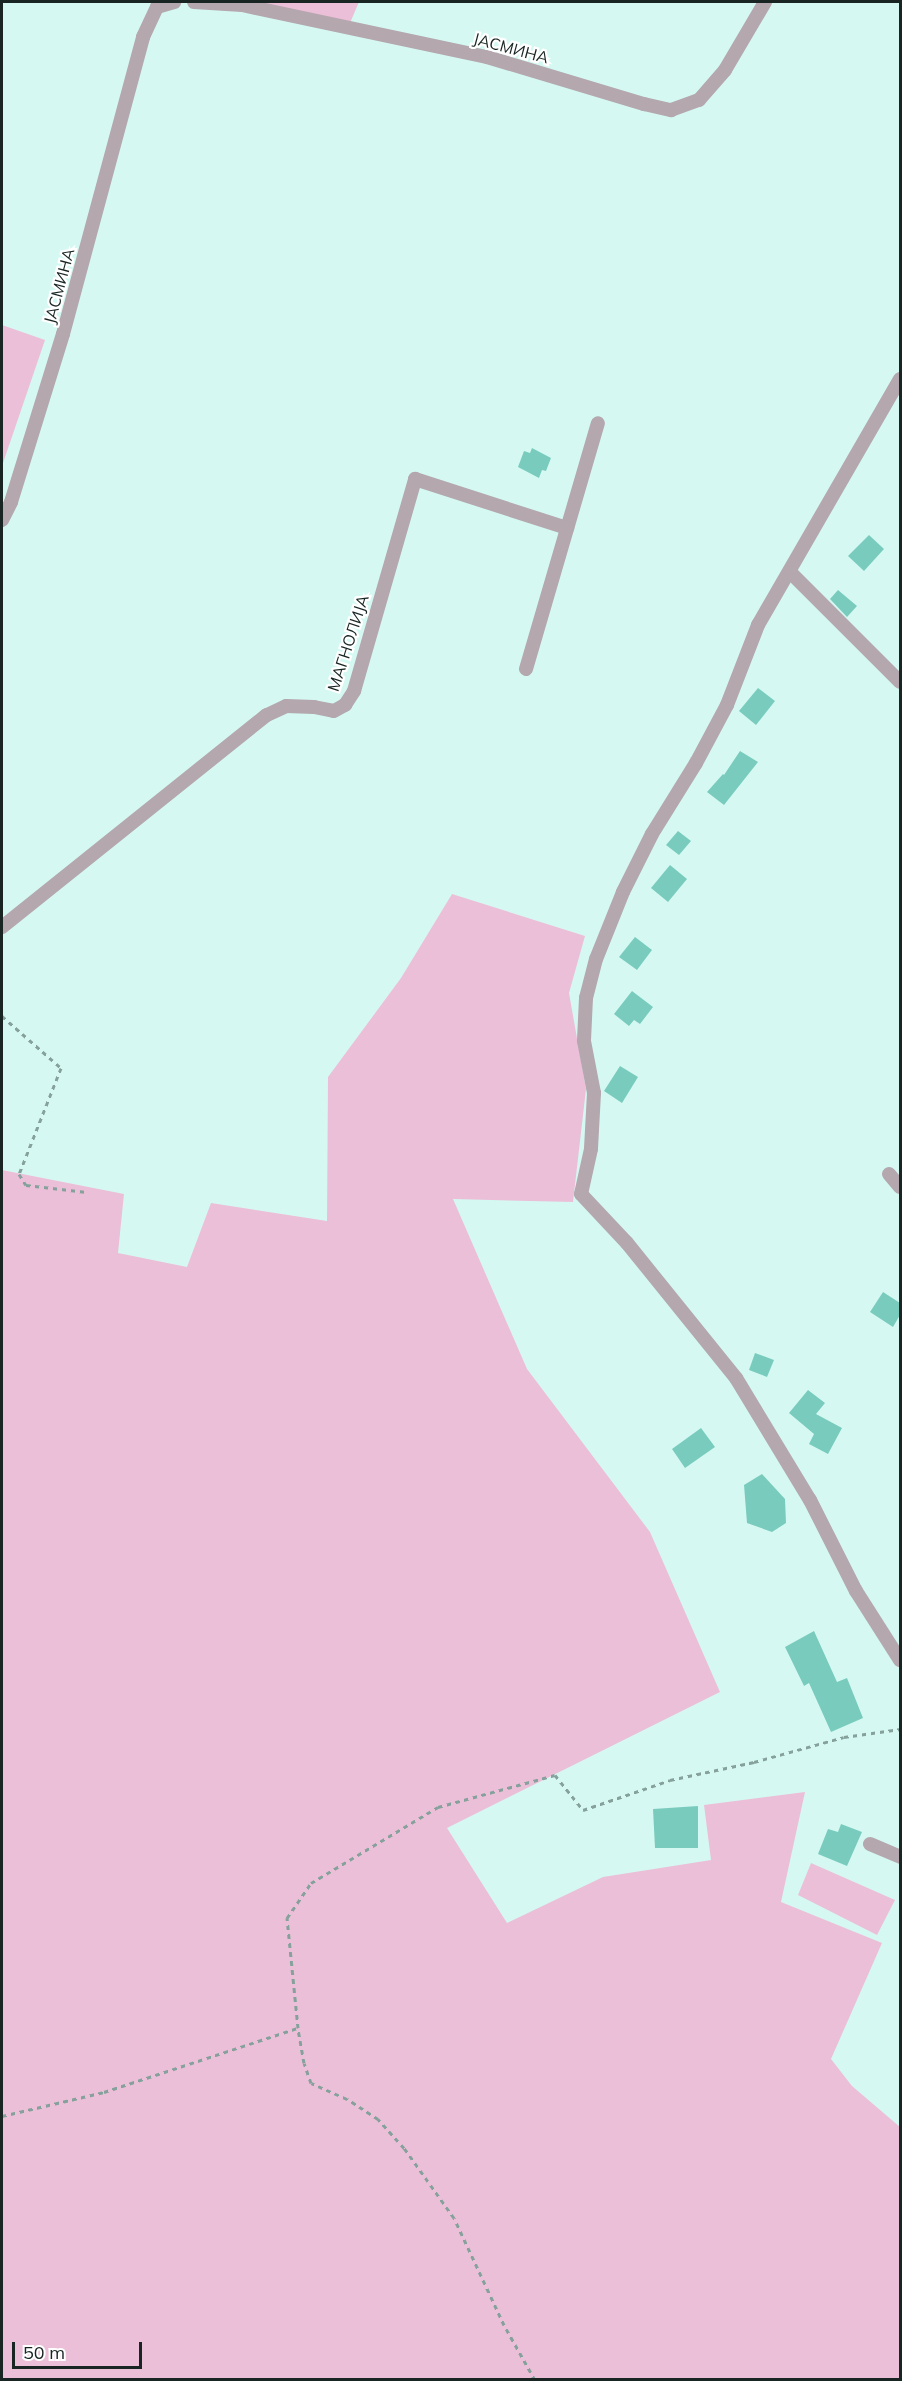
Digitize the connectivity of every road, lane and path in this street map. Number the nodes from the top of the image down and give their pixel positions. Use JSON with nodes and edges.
{"nodes":[{"id":1,"x":174,"y":2,"type":"edge"},
{"id":2,"x":194,"y":2,"type":"edge"},
{"id":3,"x":765,"y":2,"type":"edge"},
{"id":4,"x":158,"y":4,"type":"edge"},
{"id":5,"x":900,"y":379,"type":"edge"},
{"id":6,"x":598,"y":423,"type":"dead end"},
{"id":7,"x":2,"y":520,"type":"edge"},
{"id":8,"x":567,"y":528,"type":"junction"},
{"id":9,"x":791,"y":573,"type":"junction"},
{"id":10,"x":526,"y":669,"type":"dead end"},
{"id":11,"x":900,"y":682,"type":"edge"},
{"id":12,"x":2,"y":927,"type":"edge"},
{"id":13,"x":2,"y":1016,"type":"edge"},
{"id":14,"x":889,"y":1174,"type":"dead end"},
{"id":15,"x":900,"y":1187,"type":"edge"},
{"id":16,"x":87,"y":1192,"type":"dead end"},
{"id":17,"x":900,"y":1660,"type":"edge"},
{"id":18,"x":900,"y":1729,"type":"edge"},
{"id":19,"x":870,"y":1844,"type":"dead end"},
{"id":20,"x":900,"y":1857,"type":"edge"},
{"id":21,"x":298,"y":2028,"type":"junction"},
{"id":22,"x":2,"y":2116,"type":"edge"},
{"id":23,"x":535,"y":2379,"type":"edge"}],
"edges":[{"from":1,"to":4,"type":"street","name":"ЈАСМИНА"},
{"from":2,"to":3,"type":"street","name":"ЈАСМИНА"},
{"from":4,"to":7,"type":"street","name":"ЈАСМИНА"},
{"from":5,"to":9,"type":"street"},
{"from":6,"to":8,"type":"street"},
{"from":8,"to":10,"type":"street"},
{"from":8,"to":12,"type":"street","name":"МАГНОЛИЈА"},
{"from":9,"to":11,"type":"street"},
{"from":9,"to":17,"type":"street"},
{"from":13,"to":16,"type":"path"},
{"from":14,"to":15,"type":"street"},
{"from":18,"to":21,"type":"path"},
{"from":19,"to":20,"type":"street"},
{"from":21,"to":22,"type":"path"},
{"from":21,"to":23,"type":"path"}]}
